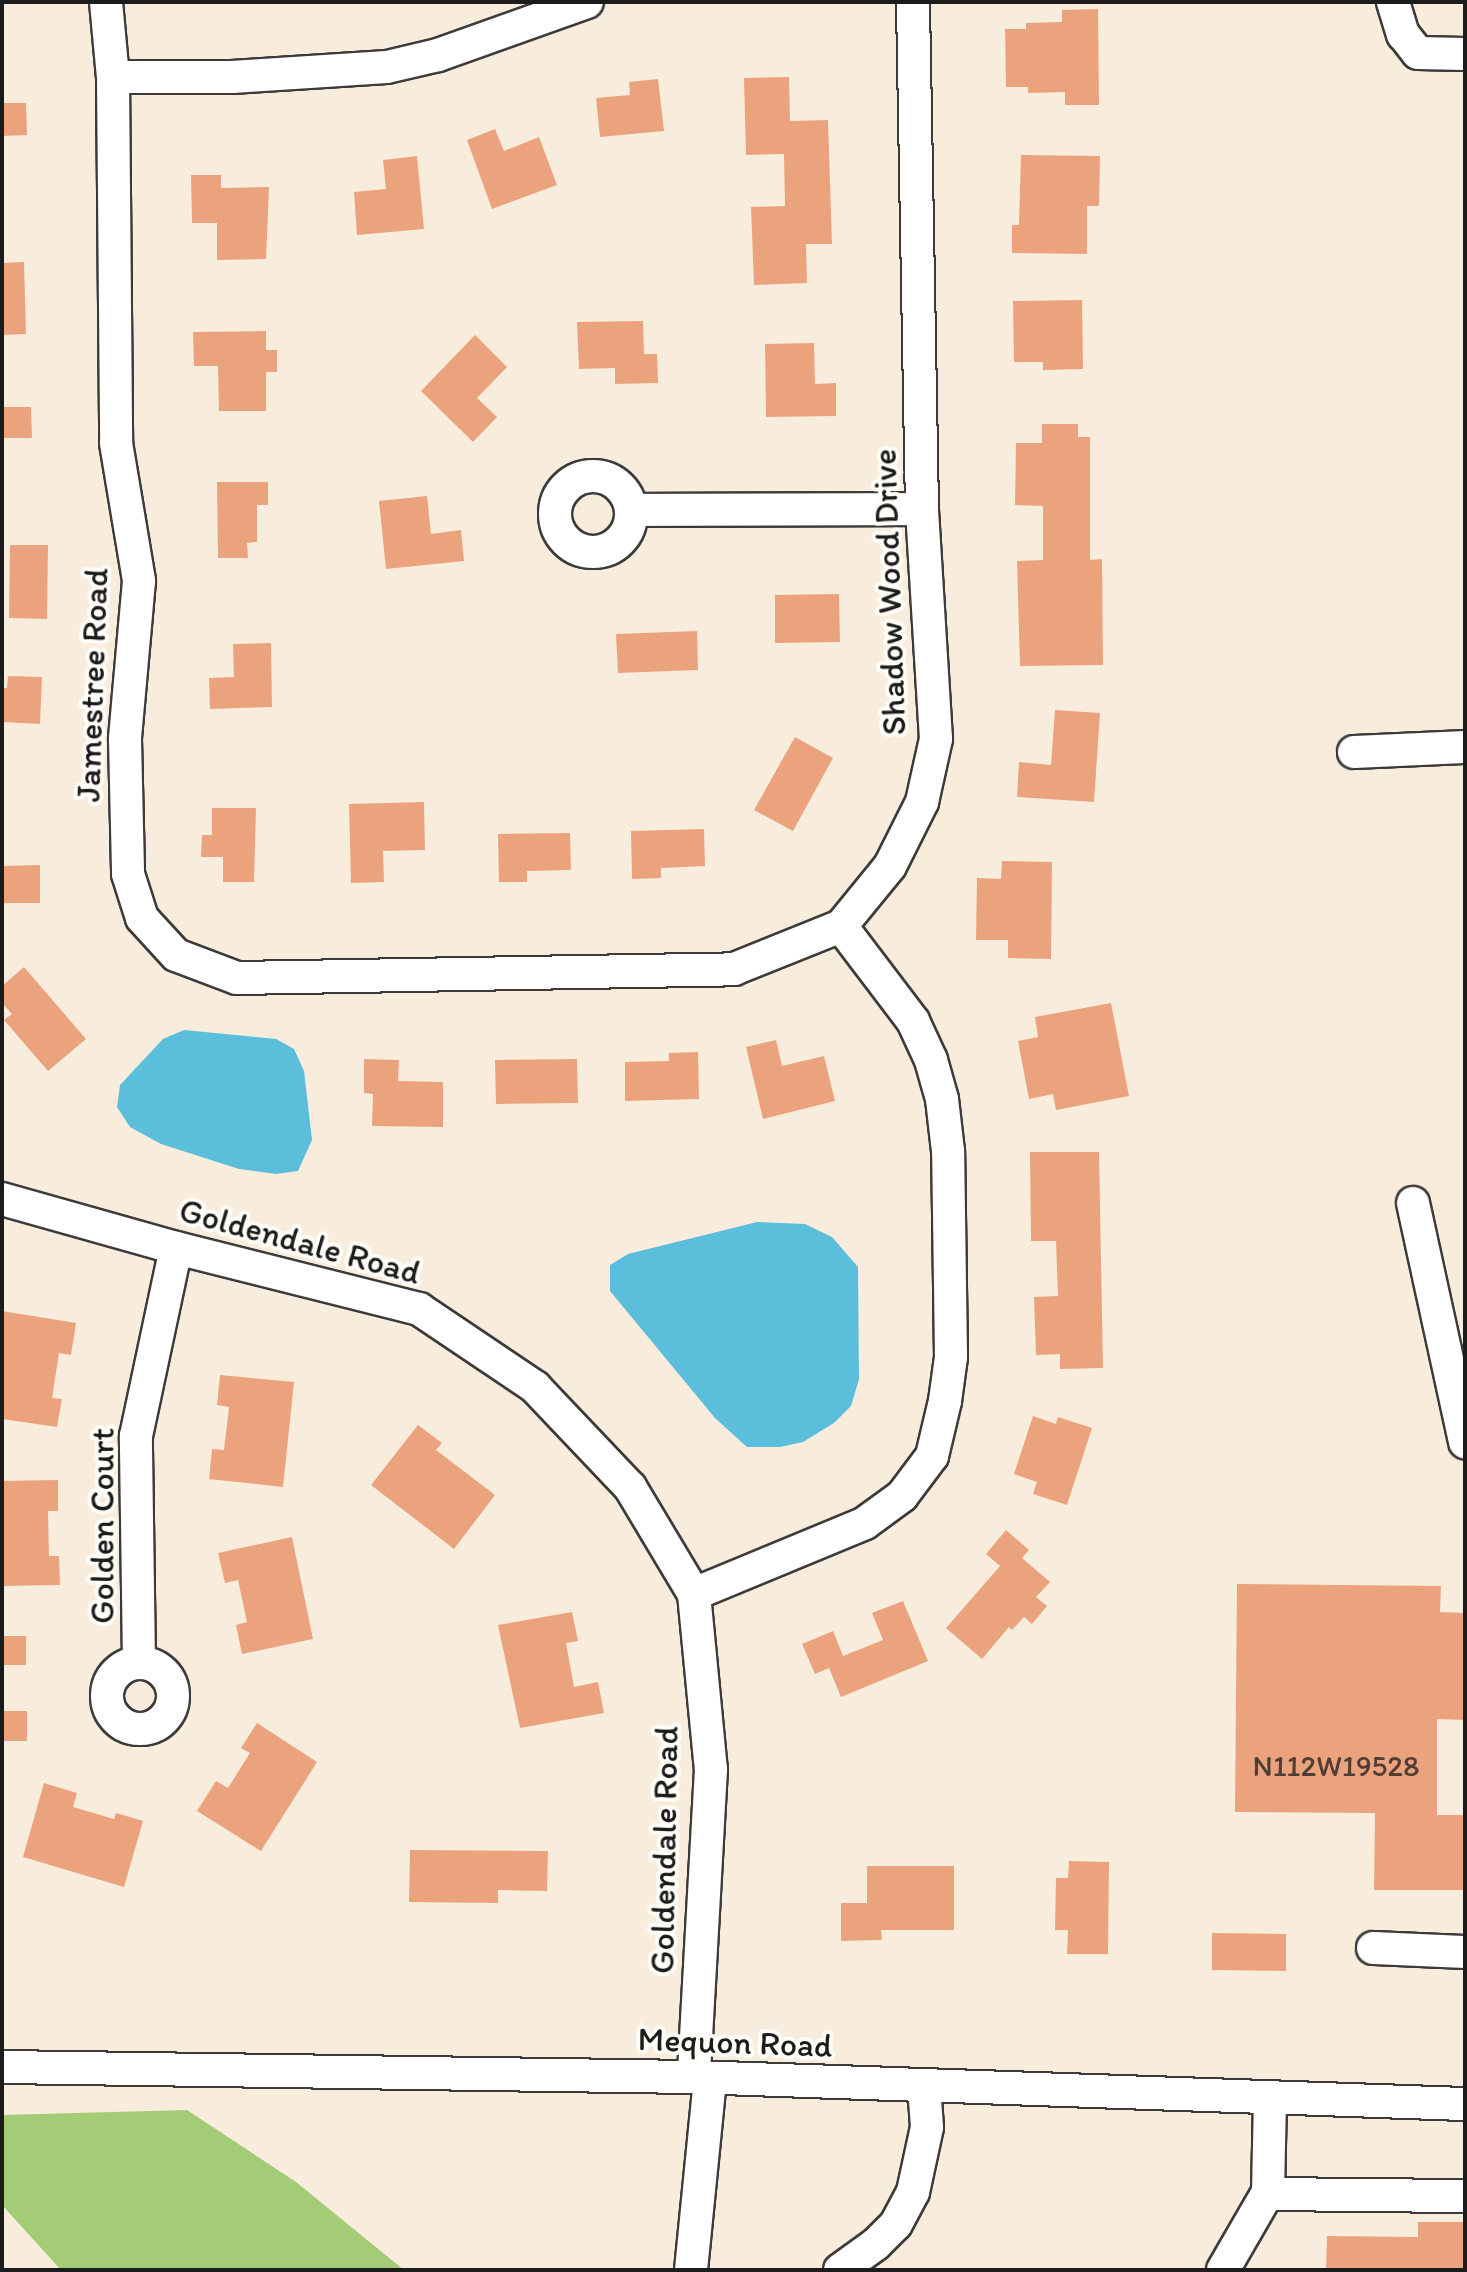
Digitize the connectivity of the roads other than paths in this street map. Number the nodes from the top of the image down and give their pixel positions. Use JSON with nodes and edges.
{"nodes":[{"id":1,"x":106,"y":2,"type":"edge"},
{"id":2,"x":587,"y":2,"type":"edge"},
{"id":3,"x":913,"y":2,"type":"edge"},
{"id":4,"x":1393,"y":2,"type":"edge"},
{"id":5,"x":1465,"y":54,"type":"edge"},
{"id":6,"x":113,"y":77,"type":"junction"},
{"id":7,"x":922,"y":509,"type":"junction"},
{"id":8,"x":631,"y":510,"type":"dead end"},
{"id":9,"x":1465,"y":747,"type":"edge"},
{"id":10,"x":1354,"y":752,"type":"dead end"},
{"id":11,"x":841,"y":926,"type":"junction"},
{"id":12,"x":526,"y":975,"type":"joint"},
{"id":13,"x":2,"y":1199,"type":"edge"},
{"id":14,"x":1413,"y":1203,"type":"dead end"},
{"id":15,"x":176,"y":1248,"type":"junction"},
{"id":16,"x":1465,"y":1442,"type":"edge"},
{"id":17,"x":694,"y":1594,"type":"junction"},
{"id":18,"x":139,"y":1663,"type":"dead end"},
{"id":19,"x":1373,"y":1948,"type":"dead end"},
{"id":20,"x":1465,"y":1952,"type":"edge"},
{"id":21,"x":2,"y":2067,"type":"edge"},
{"id":22,"x":702,"y":2078,"type":"junction"},
{"id":23,"x":924,"y":2086,"type":"junction"},
{"id":24,"x":1270,"y":2098,"type":"junction"},
{"id":25,"x":1465,"y":2104,"type":"edge"},
{"id":26,"x":1268,"y":2192,"type":"junction"},
{"id":27,"x":1465,"y":2196,"type":"edge"},
{"id":28,"x":691,"y":2270,"type":"edge"},
{"id":29,"x":840,"y":2270,"type":"edge"},
{"id":30,"x":1223,"y":2270,"type":"edge"}],
"edges":[{"from":1,"to":6,"type":"street","name":"Jamestree Road"},
{"from":2,"to":6,"type":"street"},
{"from":3,"to":7,"type":"street","name":"Shadow Wood Drive"},
{"from":4,"to":5,"type":"street"},
{"from":6,"to":12,"type":"street","name":"Jamestree Road"},
{"from":7,"to":8,"type":"street"},
{"from":7,"to":11,"type":"street","name":"Shadow Wood Drive"},
{"from":9,"to":10,"type":"street"},
{"from":11,"to":12,"type":"street","name":"Shadow Wood Drive"},
{"from":11,"to":17,"type":"street"},
{"from":13,"to":15,"type":"street","name":"Goldendale Road"},
{"from":14,"to":16,"type":"street"},
{"from":15,"to":17,"type":"street","name":"Goldendale Road"},
{"from":15,"to":18,"type":"street","name":"Golden Court"},
{"from":17,"to":22,"type":"street","name":"Goldendale Road"},
{"from":19,"to":20,"type":"street"},
{"from":21,"to":22,"type":"street","name":"Mequon Road"},
{"from":22,"to":23,"type":"street","name":"Mequon Road"},
{"from":22,"to":28,"type":"street","name":"Goldendale Road"},
{"from":23,"to":24,"type":"street","name":"Mequon Road"},
{"from":23,"to":29,"type":"street"},
{"from":24,"to":25,"type":"street","name":"Mequon Road"},
{"from":24,"to":26,"type":"street"},
{"from":26,"to":27,"type":"street"},
{"from":26,"to":30,"type":"street"}]}
